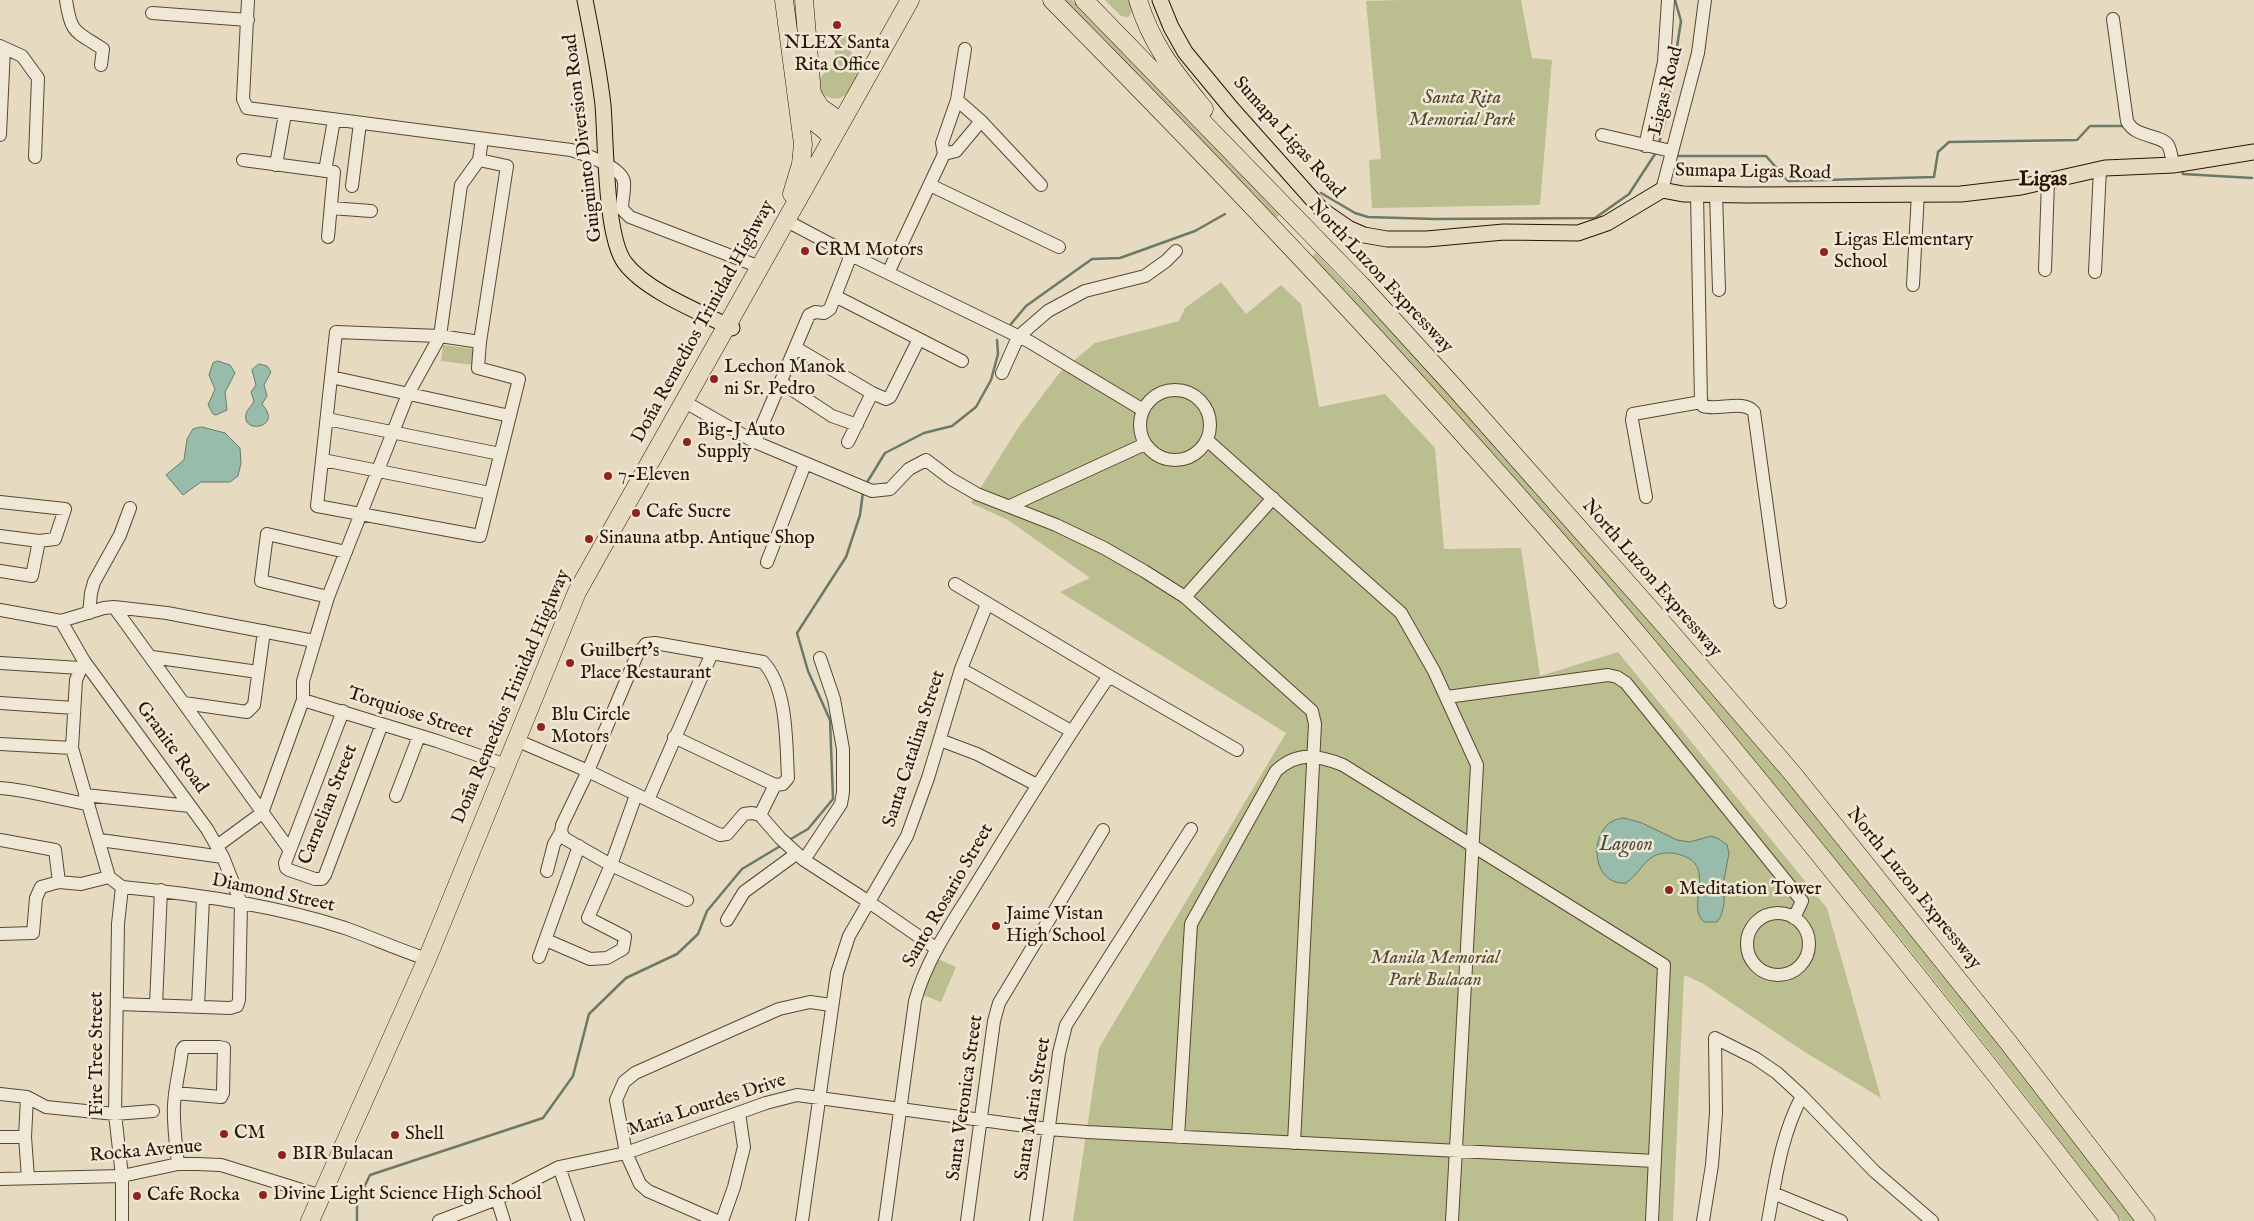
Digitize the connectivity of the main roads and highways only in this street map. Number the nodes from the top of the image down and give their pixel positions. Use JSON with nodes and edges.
{"nodes":[{"id":1,"x":585,"y":0,"type":"edge"},
{"id":2,"x":784,"y":0,"type":"edge"},
{"id":3,"x":804,"y":0,"type":"edge"},
{"id":4,"x":910,"y":0,"type":"edge"},
{"id":5,"x":1052,"y":0,"type":"edge"},
{"id":6,"x":1084,"y":0,"type":"edge"},
{"id":7,"x":1138,"y":0,"type":"edge"},
{"id":8,"x":1160,"y":0,"type":"edge"},
{"id":9,"x":797,"y":95,"type":"junction"},
{"id":10,"x":837,"y":130,"type":"junction"},
{"id":11,"x":1219,"y":139,"type":"junction"},
{"id":12,"x":2254,"y":152,"type":"edge"},
{"id":13,"x":787,"y":217,"type":"junction"},
{"id":14,"x":732,"y":328,"type":"dead end"},
{"id":15,"x":310,"y":1221,"type":"edge"},
{"id":16,"x":2110,"y":1221,"type":"edge"},
{"id":17,"x":2146,"y":1221,"type":"edge"}],
"edges":[{"from":1,"to":14,"type":"main road","name":"Guiguinto Diversion Road"},
{"from":2,"to":9,"type":"highway"},
{"from":3,"to":10,"type":"highway"},
{"from":4,"to":10,"type":"highway","name":"Doña Remedios Trinidad Highway"},
{"from":5,"to":16,"type":"highway"},
{"from":6,"to":11,"type":"highway","name":"North Luzon Expressway"},
{"from":7,"to":11,"type":"highway"},
{"from":8,"to":12,"type":"main road","name":"Sumapa Ligas Road"},
{"from":9,"to":10,"type":"highway"},
{"from":9,"to":13,"type":"highway"},
{"from":10,"to":13,"type":"highway","name":"Doña Remedios Trinidad Highway"},
{"from":11,"to":17,"type":"highway","name":"North Luzon Expressway"},
{"from":13,"to":15,"type":"highway","name":"Doña Remedios Trinidad Highway"}]}
